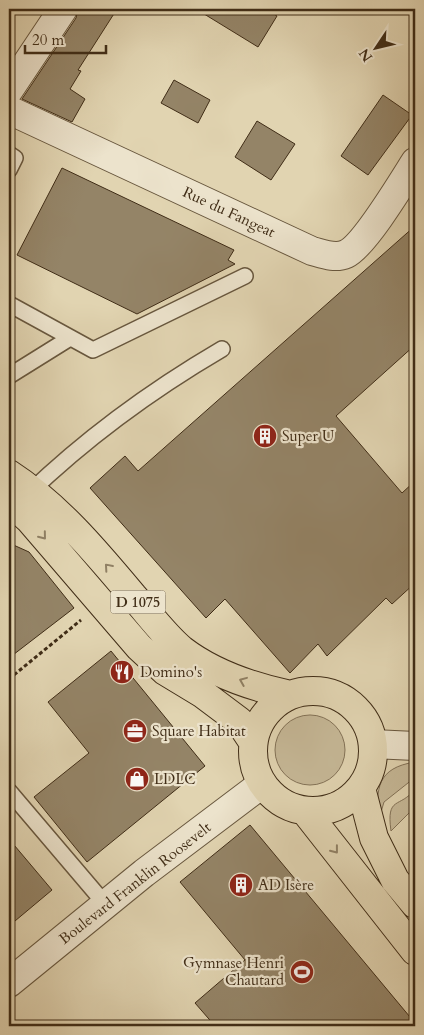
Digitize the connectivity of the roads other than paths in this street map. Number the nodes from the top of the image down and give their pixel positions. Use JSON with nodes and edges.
{"nodes":[{"id":1,"x":63,"y":9,"type":"edge"},
{"id":2,"x":9,"y":90,"type":"edge"},
{"id":3,"x":9,"y":110,"type":"edge"},
{"id":4,"x":9,"y":154,"type":"edge"},
{"id":5,"x":415,"y":162,"type":"edge"},
{"id":6,"x":9,"y":170,"type":"edge"},
{"id":7,"x":245,"y":276,"type":"dead end"},
{"id":8,"x":9,"y":304,"type":"edge"},
{"id":9,"x":70,"y":338,"type":"junction"},
{"id":10,"x":222,"y":350,"type":"dead end"},
{"id":11,"x":9,"y":376,"type":"edge"},
{"id":12,"x":9,"y":474,"type":"edge"},
{"id":13,"x":18,"y":500,"type":"edge"},
{"id":14,"x":290,"y":695,"type":"junction"},
{"id":15,"x":253,"y":742,"type":"junction"},
{"id":16,"x":373,"y":744,"type":"junction"},
{"id":17,"x":415,"y":746,"type":"edge"},
{"id":18,"x":262,"y":784,"type":"junction"},
{"id":19,"x":361,"y":788,"type":"junction"},
{"id":20,"x":9,"y":791,"type":"edge"},
{"id":21,"x":305,"y":811,"type":"junction"},
{"id":22,"x":415,"y":904,"type":"edge"},
{"id":23,"x":106,"y":905,"type":"junction"},
{"id":24,"x":415,"y":951,"type":"edge"},
{"id":25,"x":9,"y":983,"type":"edge"}],
"edges":[{"from":1,"to":2,"type":"street"},
{"from":3,"to":5,"type":"street","name":"Rue du Fangeat"},
{"from":4,"to":6,"type":"lane"},
{"from":7,"to":9,"type":"lane"},
{"from":8,"to":9,"type":"lane"},
{"from":9,"to":11,"type":"lane"},
{"from":10,"to":13,"type":"lane"},
{"from":12,"to":13,"type":"main road","number":"D 1075"},
{"from":14,"to":13,"type":"main road","number":"D 1075","one_way":true},
{"from":13,"to":15,"type":"main road","number":"D 1075","one_way":true},
{"from":14,"to":15,"type":"main road"},
{"from":14,"to":16,"type":"main road"},
{"from":15,"to":18,"type":"main road"},
{"from":16,"to":17,"type":"street"},
{"from":16,"to":19,"type":"main road"},
{"from":18,"to":21,"type":"main road"},
{"from":18,"to":23,"type":"street","name":"Boulevard Franklin Roosevelt"},
{"from":19,"to":21,"type":"main road"},
{"from":19,"to":22,"type":"main road"},
{"from":20,"to":23,"type":"lane"},
{"from":21,"to":24,"type":"main road","one_way":true},
{"from":23,"to":25,"type":"street","name":"Boulevard Franklin Roosevelt"}]}
